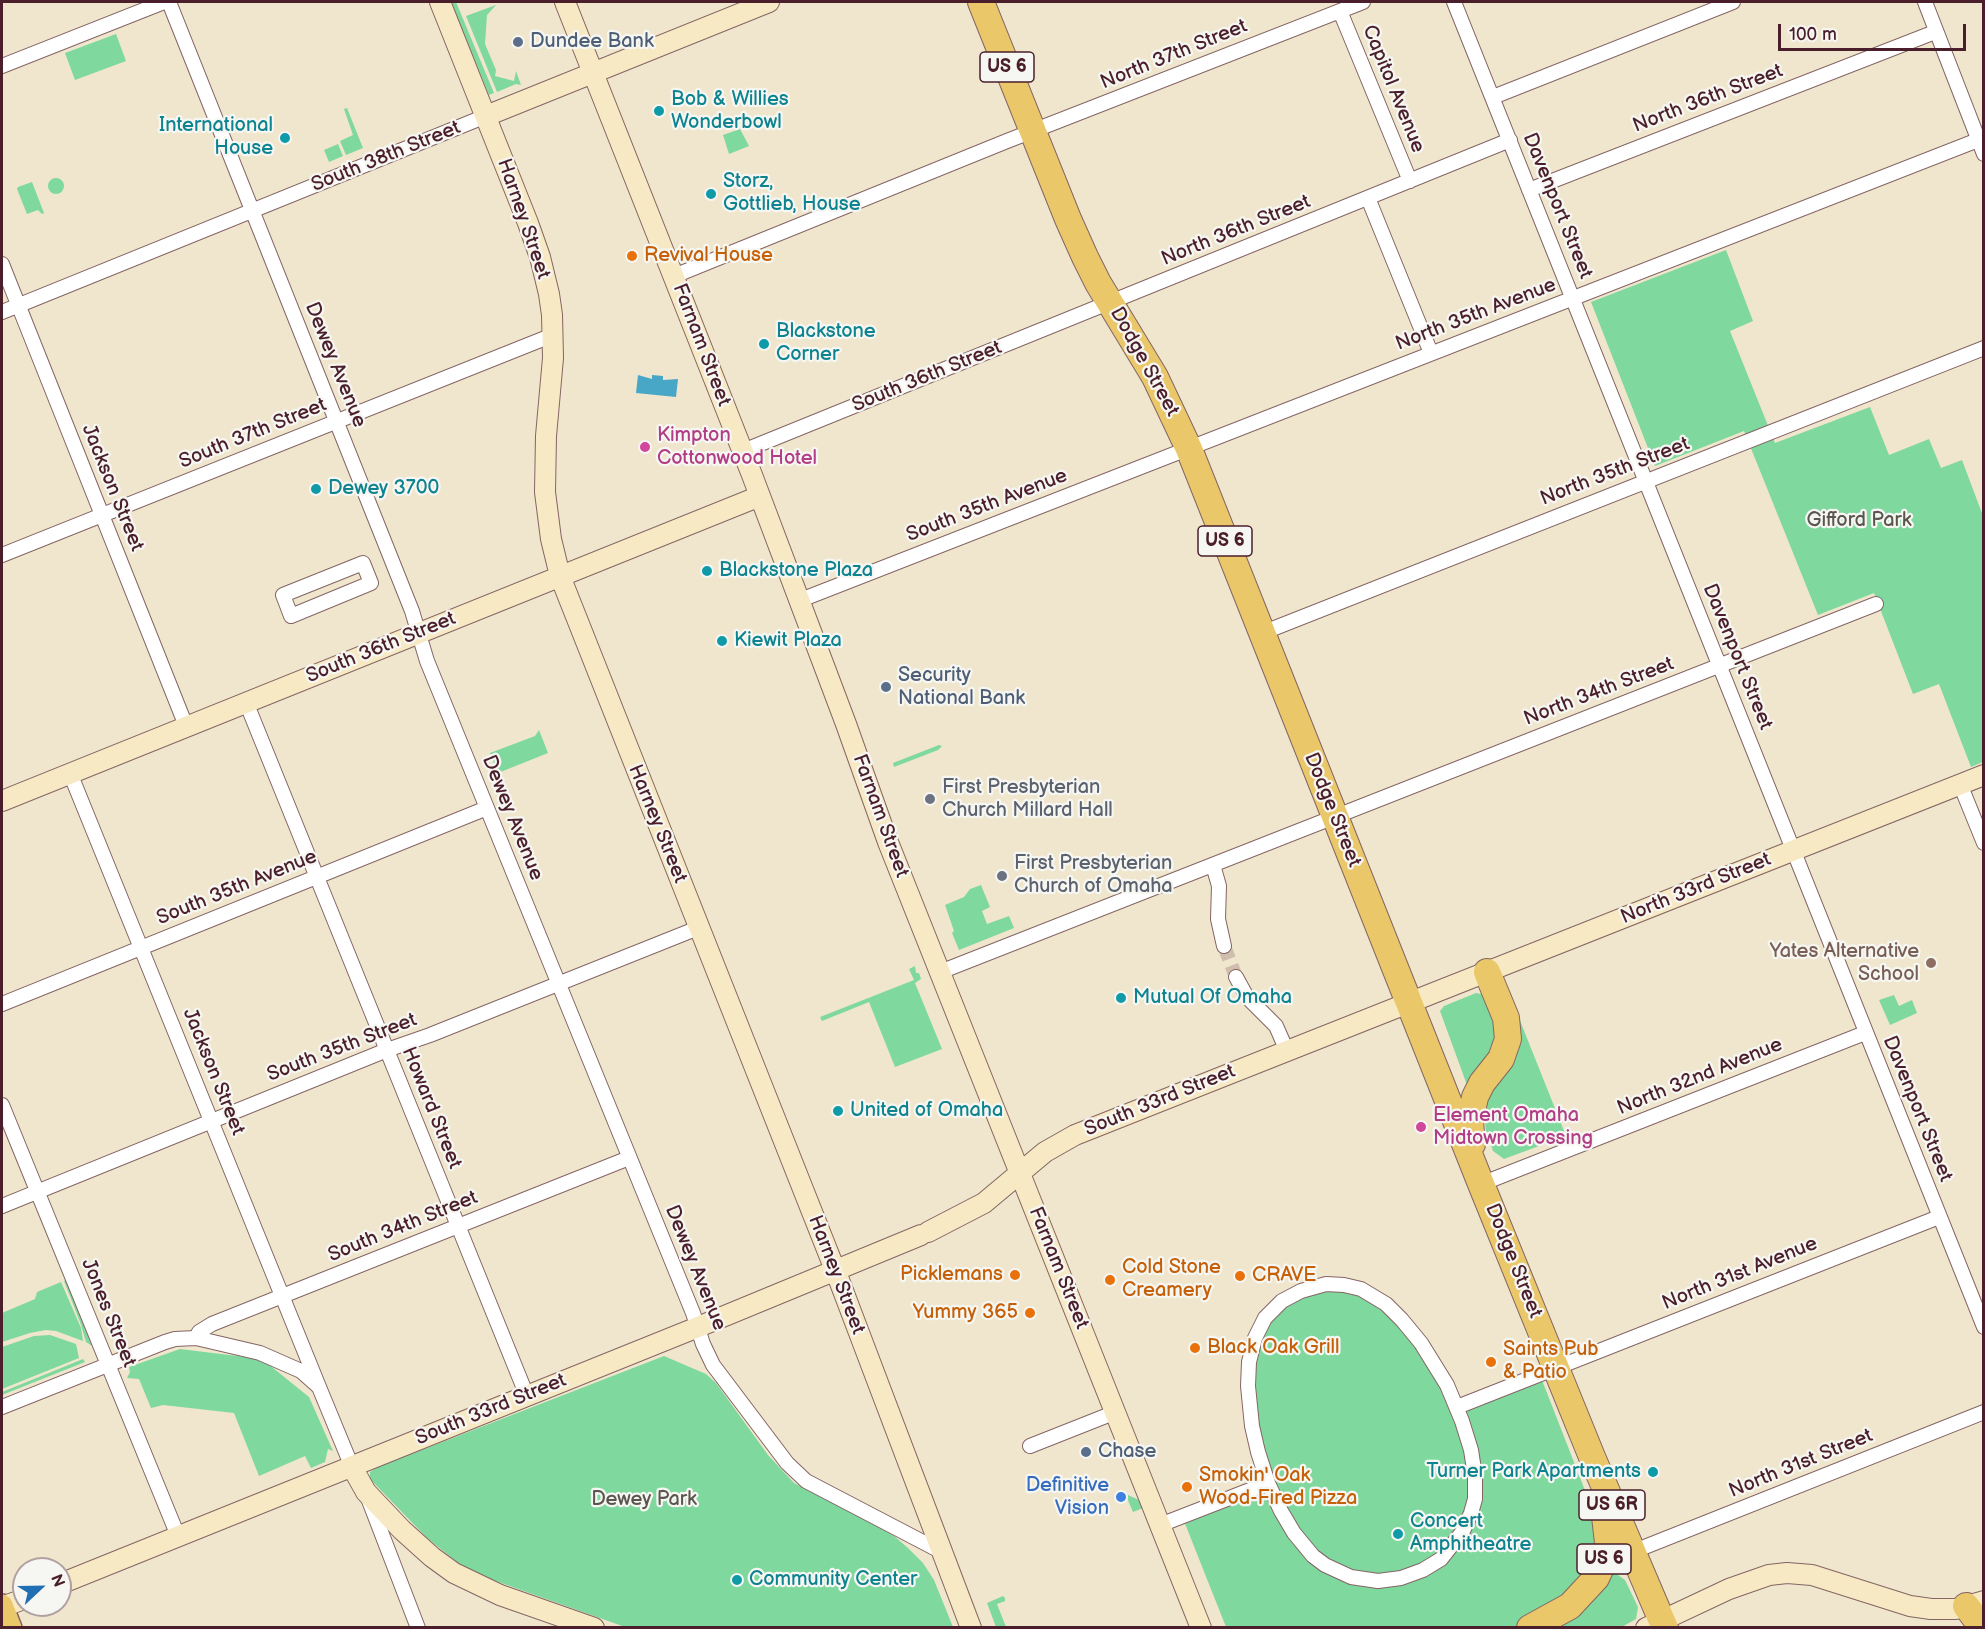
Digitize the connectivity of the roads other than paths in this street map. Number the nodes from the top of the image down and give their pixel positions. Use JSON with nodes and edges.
{"nodes":[{"id":1,"x":164,"y":2,"type":"edge"},
{"id":2,"x":169,"y":2,"type":"edge"},
{"id":3,"x":440,"y":2,"type":"edge"},
{"id":4,"x":565,"y":2,"type":"edge"},
{"id":5,"x":769,"y":2,"type":"edge"},
{"id":6,"x":981,"y":2,"type":"edge"},
{"id":7,"x":1364,"y":2,"type":"edge"},
{"id":8,"x":1454,"y":2,"type":"edge"},
{"id":9,"x":1732,"y":2,"type":"edge"},
{"id":10,"x":1924,"y":2,"type":"edge"},
{"id":11,"x":1340,"y":11,"type":"junction"},
{"id":12,"x":1935,"y":32,"type":"junction"},
{"id":13,"x":2,"y":66,"type":"edge"},
{"id":14,"x":593,"y":72,"type":"junction"},
{"id":15,"x":1493,"y":97,"type":"junction"},
{"id":16,"x":486,"y":116,"type":"junction"},
{"id":17,"x":1033,"y":132,"type":"junction"},
{"id":18,"x":1510,"y":140,"type":"junction"},
{"id":19,"x":1978,"y":140,"type":"junction"},
{"id":20,"x":1983,"y":154,"type":"edge"},
{"id":21,"x":1410,"y":181,"type":"junction"},
{"id":22,"x":1529,"y":190,"type":"junction"},
{"id":23,"x":1368,"y":198,"type":"junction"},
{"id":24,"x":252,"y":211,"type":"junction"},
{"id":25,"x":2,"y":264,"type":"edge"},
{"id":26,"x":674,"y":276,"type":"junction"},
{"id":27,"x":1573,"y":298,"type":"junction"},
{"id":28,"x":1111,"y":303,"type":"junction"},
{"id":29,"x":18,"y":305,"type":"junction"},
{"id":30,"x":2,"y":312,"type":"edge"},
{"id":31,"x":553,"y":335,"type":"junction"},
{"id":32,"x":1983,"y":348,"type":"edge"},
{"id":33,"x":1431,"y":353,"type":"junction"},
{"id":34,"x":336,"y":422,"type":"junction"},
{"id":35,"x":1189,"y":449,"type":"junction"},
{"id":36,"x":743,"y":450,"type":"junction"},
{"id":37,"x":1646,"y":481,"type":"junction"},
{"id":38,"x":760,"y":496,"type":"junction"},
{"id":39,"x":103,"y":515,"type":"junction"},
{"id":40,"x":2,"y":555,"type":"edge"},
{"id":41,"x":392,"y":563,"type":"junction"},
{"id":42,"x":367,"y":573,"type":"junction"},
{"id":43,"x":560,"y":576,"type":"junction"},
{"id":44,"x":798,"y":601,"type":"junction"},
{"id":45,"x":1876,"y":604,"type":"dead end"},
{"id":46,"x":418,"y":633,"type":"junction"},
{"id":47,"x":1262,"y":633,"type":"junction"},
{"id":48,"x":1720,"y":665,"type":"junction"},
{"id":49,"x":246,"y":702,"type":"junction"},
{"id":50,"x":186,"y":726,"type":"junction"},
{"id":51,"x":70,"y":773,"type":"junction"},
{"id":52,"x":1983,"y":775,"type":"edge"},
{"id":53,"x":1960,"y":784,"type":"junction"},
{"id":54,"x":2,"y":801,"type":"edge"},
{"id":55,"x":487,"y":808,"type":"junction"},
{"id":56,"x":1336,"y":817,"type":"junction"},
{"id":57,"x":1983,"y":843,"type":"edge"},
{"id":58,"x":1793,"y":850,"type":"junction"},
{"id":59,"x":1212,"y":865,"type":"junction"},
{"id":60,"x":316,"y":877,"type":"junction"},
{"id":61,"x":698,"y":927,"type":"junction"},
{"id":62,"x":1224,"y":946,"type":"tunnel mouth"},
{"id":63,"x":141,"y":948,"type":"junction"},
{"id":64,"x":940,"y":972,"type":"junction"},
{"id":65,"x":1487,"y":972,"type":"junction"},
{"id":66,"x":1236,"y":976,"type":"tunnel mouth"},
{"id":67,"x":558,"y":984,"type":"junction"},
{"id":68,"x":1409,"y":1002,"type":"junction"},
{"id":69,"x":2,"y":1004,"type":"edge"},
{"id":70,"x":1865,"y":1033,"type":"junction"},
{"id":71,"x":387,"y":1050,"type":"junction"},
{"id":72,"x":1287,"y":1051,"type":"junction"},
{"id":73,"x":2,"y":1105,"type":"edge"},
{"id":74,"x":212,"y":1121,"type":"junction"},
{"id":75,"x":629,"y":1158,"type":"junction"},
{"id":76,"x":1020,"y":1173,"type":"junction"},
{"id":77,"x":1478,"y":1176,"type":"junction"},
{"id":78,"x":37,"y":1192,"type":"junction"},
{"id":79,"x":2,"y":1206,"type":"edge"},
{"id":80,"x":1939,"y":1217,"type":"junction"},
{"id":81,"x":459,"y":1226,"type":"junction"},
{"id":82,"x":835,"y":1269,"type":"junction"},
{"id":83,"x":283,"y":1296,"type":"junction"},
{"id":84,"x":1978,"y":1296,"type":"edge"},
{"id":85,"x":698,"y":1327,"type":"junction"},
{"id":86,"x":1983,"y":1327,"type":"edge"},
{"id":87,"x":196,"y":1338,"type":"junction"},
{"id":88,"x":108,"y":1365,"type":"junction"},
{"id":89,"x":1556,"y":1368,"type":"junction"},
{"id":90,"x":319,"y":1387,"type":"junction"},
{"id":91,"x":527,"y":1396,"type":"junction"},
{"id":92,"x":2,"y":1407,"type":"edge"},
{"id":93,"x":1457,"y":1407,"type":"junction"},
{"id":94,"x":1116,"y":1412,"type":"junction"},
{"id":95,"x":1983,"y":1412,"type":"edge"},
{"id":96,"x":1034,"y":1445,"type":"dead end"},
{"id":97,"x":1592,"y":1457,"type":"junction"},
{"id":98,"x":352,"y":1467,"type":"junction"},
{"id":99,"x":1268,"y":1483,"type":"junction"},
{"id":100,"x":366,"y":1492,"type":"junction"},
{"id":101,"x":1160,"y":1524,"type":"junction"},
{"id":102,"x":178,"y":1536,"type":"junction"},
{"id":103,"x":942,"y":1552,"type":"junction"},
{"id":104,"x":1632,"y":1552,"type":"junction"},
{"id":105,"x":1596,"y":1578,"type":"junction"},
{"id":106,"x":72,"y":1579,"type":"edge"},
{"id":107,"x":1648,"y":1589,"type":"junction"},
{"id":108,"x":2,"y":1606,"type":"edge"},
{"id":109,"x":1972,"y":1612,"type":"edge"},
{"id":110,"x":1657,"y":1625,"type":"edge"},
{"id":111,"x":1983,"y":1627,"type":"edge"},
{"id":112,"x":11,"y":1628,"type":"edge"},
{"id":113,"x":418,"y":1628,"type":"edge"},
{"id":114,"x":594,"y":1628,"type":"edge"},
{"id":115,"x":971,"y":1628,"type":"edge"},
{"id":116,"x":1201,"y":1628,"type":"edge"},
{"id":117,"x":1530,"y":1628,"type":"edge"}],
"edges":[{"from":1,"to":13,"type":"street"},
{"from":2,"to":24,"type":"street","name":"Dewey Avenue"},
{"from":3,"to":16,"type":"main road","name":"Harney Street"},
{"from":4,"to":14,"type":"main road","name":"Farnam Street"},
{"from":5,"to":14,"type":"main road","name":"South 38th Street"},
{"from":6,"to":17,"type":"highway","name":"Dodge Street","number":"US 6"},
{"from":7,"to":11,"type":"street","name":"North 37th Street"},
{"from":8,"to":15,"type":"street","name":"Davenport Street"},
{"from":9,"to":15,"type":"street"},
{"from":10,"to":12,"type":"street"},
{"from":11,"to":17,"type":"street","name":"North 37th Street"},
{"from":11,"to":21,"type":"street","name":"Capitol Avenue"},
{"from":12,"to":19,"type":"street"},
{"from":12,"to":22,"type":"street","name":"North 36th Street"},
{"from":14,"to":16,"type":"main road","name":"South 38th Street"},
{"from":14,"to":26,"type":"main road","name":"Farnam Street"},
{"from":15,"to":18,"type":"street","name":"Davenport Street"},
{"from":16,"to":24,"type":"street","name":"South 38th Street"},
{"from":16,"to":31,"type":"main road","name":"Harney Street"},
{"from":17,"to":26,"type":"street"},
{"from":17,"to":28,"type":"highway","name":"Dodge Street","number":"US 6"},
{"from":18,"to":21,"type":"street","name":"North 36th Street"},
{"from":18,"to":22,"type":"street","name":"Davenport Street"},
{"from":19,"to":20,"type":"street"},
{"from":19,"to":27,"type":"street","name":"North 35th Avenue"},
{"from":21,"to":23,"type":"street","name":"North 36th Street"},
{"from":22,"to":27,"type":"street","name":"Davenport Street"},
{"from":23,"to":28,"type":"street","name":"North 36th Street"},
{"from":23,"to":33,"type":"street"},
{"from":24,"to":29,"type":"street","name":"South 38th Street"},
{"from":24,"to":34,"type":"street","name":"Dewey Avenue"},
{"from":25,"to":29,"type":"street","name":"Jackson Street"},
{"from":26,"to":36,"type":"main road","name":"Farnam Street"},
{"from":27,"to":33,"type":"street","name":"North 35th Avenue"},
{"from":27,"to":37,"type":"street","name":"Davenport Street"},
{"from":28,"to":35,"type":"highway","name":"Dodge Street","number":"US 6"},
{"from":28,"to":36,"type":"street","name":"South 36th Street"},
{"from":29,"to":30,"type":"street","name":"South 38th Street"},
{"from":29,"to":39,"type":"street","name":"Jackson Street"},
{"from":31,"to":34,"type":"street","name":"South 37th Street"},
{"from":31,"to":43,"type":"main road","name":"Harney Street"},
{"from":32,"to":37,"type":"street","name":"North 35th Street"},
{"from":33,"to":35,"type":"street","name":"North 35th Avenue"},
{"from":34,"to":39,"type":"street","name":"South 37th Street"},
{"from":34,"to":41,"type":"street","name":"Dewey Avenue"},
{"from":35,"to":44,"type":"street","name":"South 35th Avenue"},
{"from":35,"to":47,"type":"highway","name":"Dodge Street","number":"US 6"},
{"from":36,"to":38,"type":"main road","name":"Farnam Street"},
{"from":37,"to":47,"type":"street","name":"North 35th Street"},
{"from":37,"to":48,"type":"street","name":"Davenport Street"},
{"from":38,"to":43,"type":"main road","name":"South 36th Street"},
{"from":38,"to":44,"type":"main road","name":"Farnam Street"},
{"from":39,"to":40,"type":"street","name":"South 37th Street"},
{"from":39,"to":50,"type":"street","name":"Jackson Street"},
{"from":41,"to":42,"type":"street"},
{"from":41,"to":46,"type":"street","name":"Dewey Avenue"},
{"from":42,"to":42,"type":"street"},
{"from":43,"to":46,"type":"main road","name":"South 36th Street"},
{"from":43,"to":61,"type":"main road","name":"Harney Street"},
{"from":44,"to":64,"type":"main road","name":"Farnam Street"},
{"from":45,"to":48,"type":"street","name":"North 34th Street"},
{"from":46,"to":49,"type":"main road","name":"South 36th Street"},
{"from":46,"to":55,"type":"street","name":"Dewey Avenue"},
{"from":47,"to":56,"type":"highway","name":"Dodge Street","number":"US 6"},
{"from":48,"to":56,"type":"street","name":"North 34th Street"},
{"from":48,"to":58,"type":"street","name":"Davenport Street"},
{"from":49,"to":50,"type":"main road","name":"South 36th Street"},
{"from":49,"to":60,"type":"street","name":"Howard Street"},
{"from":50,"to":51,"type":"main road","name":"South 36th Street"},
{"from":51,"to":54,"type":"main road","name":"South 36th Street"},
{"from":51,"to":63,"type":"street","name":"Jackson Street"},
{"from":52,"to":53,"type":"main road","name":"North 33rd Street"},
{"from":53,"to":57,"type":"street"},
{"from":53,"to":58,"type":"main road","name":"North 33rd Street"},
{"from":55,"to":60,"type":"street","name":"South 35th Avenue"},
{"from":55,"to":67,"type":"street","name":"Dewey Avenue"},
{"from":56,"to":59,"type":"street"},
{"from":56,"to":68,"type":"highway","name":"Dodge Street","number":"US 6"},
{"from":58,"to":65,"type":"main road","name":"North 33rd Street"},
{"from":58,"to":70,"type":"street","name":"Davenport Street"},
{"from":59,"to":62,"type":"street"},
{"from":59,"to":64,"type":"street"},
{"from":60,"to":63,"type":"street","name":"South 35th Avenue"},
{"from":60,"to":71,"type":"street","name":"Howard Street"},
{"from":61,"to":67,"type":"street","name":"South 35th Street"},
{"from":61,"to":82,"type":"main road","name":"Harney Street"},
{"from":63,"to":69,"type":"street","name":"South 35th Avenue"},
{"from":63,"to":74,"type":"street","name":"Jackson Street"},
{"from":64,"to":76,"type":"main road","name":"Farnam Street"},
{"from":65,"to":68,"type":"main road","name":"North 33rd Street"},
{"from":65,"to":77,"type":"highway"},
{"from":66,"to":72,"type":"street"},
{"from":67,"to":71,"type":"street","name":"South 35th Street"},
{"from":67,"to":75,"type":"street","name":"Dewey Avenue"},
{"from":68,"to":72,"type":"main road","name":"South 33rd Street"},
{"from":68,"to":77,"type":"highway","name":"Dodge Street","number":"US 6"},
{"from":70,"to":77,"type":"street","name":"North 32nd Avenue"},
{"from":70,"to":80,"type":"street","name":"Davenport Street"},
{"from":71,"to":74,"type":"street","name":"South 35th Street"},
{"from":71,"to":81,"type":"street","name":"Howard Street"},
{"from":72,"to":76,"type":"main road","name":"South 33rd Street"},
{"from":73,"to":78,"type":"street","name":"Jones Street"},
{"from":74,"to":78,"type":"street","name":"South 35th Street"},
{"from":74,"to":83,"type":"street","name":"Jackson Street"},
{"from":75,"to":81,"type":"street","name":"South 34th Street"},
{"from":75,"to":85,"type":"street","name":"Dewey Avenue"},
{"from":76,"to":82,"type":"main road","name":"South 33rd Street"},
{"from":76,"to":94,"type":"main road","name":"Farnam Street"},
{"from":77,"to":89,"type":"highway","name":"Dodge Street","number":"US 6"},
{"from":78,"to":79,"type":"street","name":"South 35th Street"},
{"from":78,"to":88,"type":"street","name":"Jones Street"},
{"from":80,"to":84,"type":"street","name":"Davenport Street"},
{"from":80,"to":89,"type":"street","name":"North 31st Avenue"},
{"from":81,"to":83,"type":"street","name":"South 34th Street"},
{"from":81,"to":91,"type":"street","name":"Howard Street"},
{"from":82,"to":85,"type":"main road","name":"South 33rd Street"},
{"from":82,"to":103,"type":"main road","name":"Harney Street"},
{"from":83,"to":87,"type":"street","name":"South 34th Street"},
{"from":83,"to":90,"type":"street","name":"Jackson Street"},
{"from":84,"to":86,"type":"street","name":"Davenport Street"},
{"from":85,"to":91,"type":"main road","name":"South 33rd Street"},
{"from":85,"to":103,"type":"street","name":"Dewey Avenue"},
{"from":87,"to":88,"type":"street"},
{"from":87,"to":90,"type":"street"},
{"from":88,"to":92,"type":"street"},
{"from":88,"to":102,"type":"street","name":"Jones Street"},
{"from":89,"to":93,"type":"street","name":"North 31st Avenue"},
{"from":89,"to":97,"type":"highway","name":"Dodge Street","number":"US 6"},
{"from":90,"to":98,"type":"street","name":"Jackson Street"},
{"from":91,"to":98,"type":"main road","name":"South 33rd Street"},
{"from":93,"to":99,"type":"street"},
{"from":93,"to":99,"type":"street"},
{"from":94,"to":96,"type":"street"},
{"from":94,"to":101,"type":"main road","name":"Farnam Street"},
{"from":95,"to":104,"type":"street","name":"North 31st Street"},
{"from":97,"to":104,"type":"highway","name":"Dodge Street","number":"US 6R"},
{"from":97,"to":105,"type":"highway","number":"US 6"},
{"from":98,"to":100,"type":"main road"},
{"from":98,"to":102,"type":"main road","name":"South 33rd Street"},
{"from":99,"to":101,"type":"street"},
{"from":100,"to":113,"type":"street"},
{"from":100,"to":114,"type":"main road"},
{"from":101,"to":116,"type":"main road","name":"Farnam Street"},
{"from":102,"to":106,"type":"main road","name":"South 33rd Street"},
{"from":103,"to":115,"type":"main road","name":"Harney Street"},
{"from":104,"to":107,"type":"highway","name":"Dodge Street","number":"US 6R"},
{"from":105,"to":107,"type":"highway"},
{"from":105,"to":117,"type":"highway","number":"US 6"},
{"from":107,"to":110,"type":"highway","name":"Dodge Street","number":"US 6R"},
{"from":108,"to":112,"type":"main road"},
{"from":109,"to":110,"type":"main road"},
{"from":109,"to":111,"type":"highway"}]}
